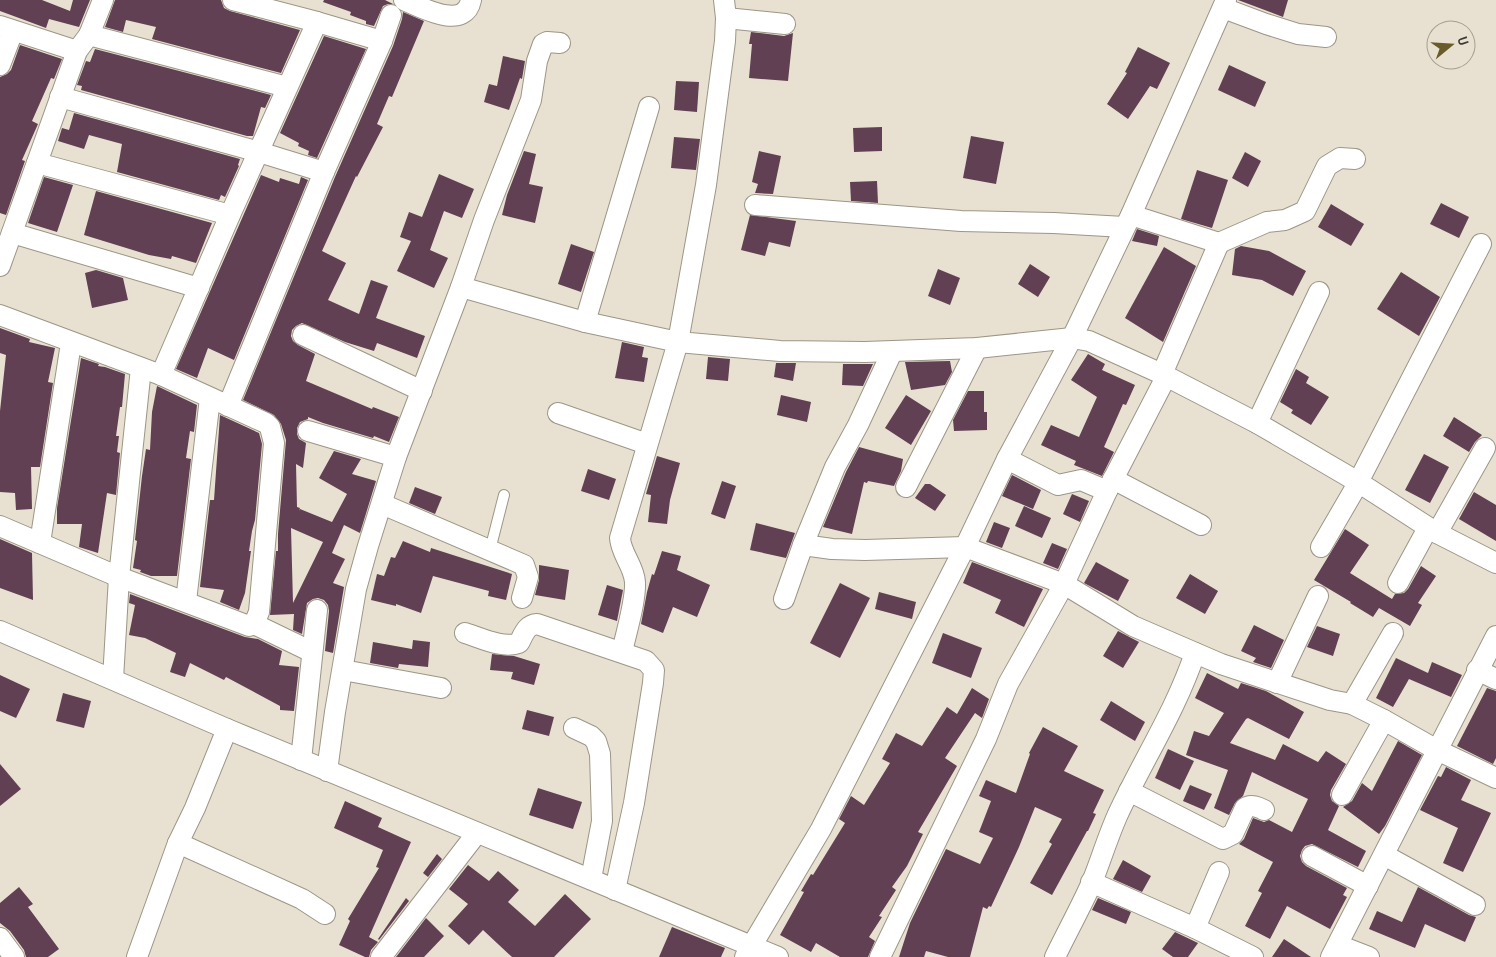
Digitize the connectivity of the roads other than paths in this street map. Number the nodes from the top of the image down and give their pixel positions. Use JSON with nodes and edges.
{"nodes":[{"id":1,"x":104,"y":0,"type":"edge"},
{"id":2,"x":233,"y":0,"type":"edge"},
{"id":3,"x":404,"y":0,"type":"edge"},
{"id":4,"x":471,"y":0,"type":"edge"},
{"id":5,"x":1225,"y":4,"type":"edge"},
{"id":6,"x":725,"y":9,"type":"edge"},
{"id":7,"x":391,"y":15,"type":"dead end"},
{"id":8,"x":317,"y":22,"type":"junction"},
{"id":9,"x":785,"y":24,"type":"dead end"},
{"id":10,"x":7,"y":28,"type":"edge"},
{"id":11,"x":89,"y":34,"type":"junction"},
{"id":12,"x":1326,"y":37,"type":"dead end"},
{"id":13,"x":382,"y":41,"type":"junction"},
{"id":14,"x":560,"y":43,"type":"dead end"},
{"id":15,"x":77,"y":52,"type":"junction"},
{"id":16,"x":0,"y":65,"type":"edge"},
{"id":17,"x":287,"y":87,"type":"junction"},
{"id":18,"x":60,"y":97,"type":"junction"},
{"id":19,"x":649,"y":107,"type":"dead end"},
{"id":20,"x":259,"y":152,"type":"junction"},
{"id":21,"x":1355,"y":159,"type":"dead end"},
{"id":22,"x":37,"y":163,"type":"junction"},
{"id":23,"x":324,"y":172,"type":"junction"},
{"id":24,"x":755,"y":205,"type":"dead end"},
{"id":25,"x":230,"y":215,"type":"junction"},
{"id":26,"x":1128,"y":220,"type":"junction"},
{"id":27,"x":12,"y":234,"type":"junction"},
{"id":28,"x":1219,"y":243,"type":"junction"},
{"id":29,"x":1481,"y":244,"type":"dead end"},
{"id":30,"x":0,"y":266,"type":"edge"},
{"id":31,"x":461,"y":287,"type":"junction"},
{"id":32,"x":199,"y":288,"type":"junction"},
{"id":33,"x":1320,"y":292,"type":"dead end"},
{"id":34,"x":0,"y":315,"type":"edge"},
{"id":35,"x":585,"y":322,"type":"junction"},
{"id":36,"x":303,"y":335,"type":"dead end"},
{"id":37,"x":1072,"y":338,"type":"junction"},
{"id":38,"x":678,"y":342,"type":"junction"},
{"id":39,"x":71,"y":343,"type":"junction"},
{"id":40,"x":977,"y":348,"type":"junction"},
{"id":41,"x":892,"y":352,"type":"junction"},
{"id":42,"x":141,"y":368,"type":"junction"},
{"id":43,"x":161,"y":375,"type":"junction"},
{"id":44,"x":1164,"y":375,"type":"junction"},
{"id":45,"x":422,"y":391,"type":"junction"},
{"id":46,"x":219,"y":402,"type":"junction"},
{"id":47,"x":558,"y":413,"type":"dead end"},
{"id":48,"x":1256,"y":423,"type":"junction"},
{"id":49,"x":308,"y":431,"type":"dead end"},
{"id":50,"x":647,"y":444,"type":"junction"},
{"id":51,"x":1485,"y":448,"type":"dead end"},
{"id":52,"x":396,"y":458,"type":"junction"},
{"id":53,"x":1007,"y":459,"type":"junction"},
{"id":54,"x":1358,"y":482,"type":"junction"},
{"id":55,"x":1110,"y":485,"type":"junction"},
{"id":56,"x":906,"y":487,"type":"dead end"},
{"id":57,"x":504,"y":495,"type":"dead end"},
{"id":58,"x":382,"y":504,"type":"junction"},
{"id":59,"x":1201,"y":525,"type":"dead end"},
{"id":60,"x":0,"y":526,"type":"edge"},
{"id":61,"x":1432,"y":530,"type":"junction"},
{"id":62,"x":40,"y":543,"type":"junction"},
{"id":63,"x":803,"y":545,"type":"junction"},
{"id":64,"x":964,"y":547,"type":"junction"},
{"id":65,"x":1321,"y":547,"type":"dead end"},
{"id":66,"x":490,"y":550,"type":"junction"},
{"id":67,"x":1496,"y":563,"type":"edge"},
{"id":68,"x":119,"y":576,"type":"junction"},
{"id":69,"x":1398,"y":583,"type":"dead end"},
{"id":70,"x":1064,"y":584,"type":"junction"},
{"id":71,"x":1318,"y":596,"type":"dead end"},
{"id":72,"x":522,"y":598,"type":"dead end"},
{"id":73,"x":784,"y":599,"type":"dead end"},
{"id":74,"x":186,"y":601,"type":"junction"},
{"id":75,"x":317,"y":610,"type":"dead end"},
{"id":76,"x":254,"y":624,"type":"junction"},
{"id":77,"x":0,"y":632,"type":"edge"},
{"id":78,"x":465,"y":633,"type":"dead end"},
{"id":79,"x":1393,"y":633,"type":"dead end"},
{"id":80,"x":1496,"y":636,"type":"edge"},
{"id":81,"x":312,"y":652,"type":"junction"},
{"id":82,"x":622,"y":652,"type":"junction"},
{"id":83,"x":1195,"y":653,"type":"junction"},
{"id":84,"x":343,"y":670,"type":"junction"},
{"id":85,"x":1477,"y":670,"type":"junction"},
{"id":86,"x":113,"y":679,"type":"junction"},
{"id":87,"x":1496,"y":679,"type":"edge"},
{"id":88,"x":1277,"y":684,"type":"junction"},
{"id":89,"x":441,"y":688,"type":"dead end"},
{"id":90,"x":1352,"y":704,"type":"junction"},
{"id":91,"x":1384,"y":720,"type":"junction"},
{"id":92,"x":574,"y":728,"type":"dead end"},
{"id":93,"x":227,"y":729,"type":"junction"},
{"id":94,"x":1437,"y":750,"type":"junction"},
{"id":95,"x":301,"y":760,"type":"junction"},
{"id":96,"x":327,"y":771,"type":"junction"},
{"id":97,"x":1496,"y":778,"type":"edge"},
{"id":98,"x":1129,"y":791,"type":"junction"},
{"id":99,"x":1342,"y":795,"type":"dead end"},
{"id":100,"x":1264,"y":810,"type":"dead end"},
{"id":101,"x":478,"y":833,"type":"junction"},
{"id":102,"x":178,"y":843,"type":"junction"},
{"id":103,"x":1384,"y":855,"type":"junction"},
{"id":104,"x":1312,"y":856,"type":"dead end"},
{"id":105,"x":1219,"y":872,"type":"dead end"},
{"id":106,"x":591,"y":879,"type":"junction"},
{"id":107,"x":1091,"y":882,"type":"junction"},
{"id":108,"x":1368,"y":886,"type":"junction"},
{"id":109,"x":615,"y":890,"type":"junction"},
{"id":110,"x":1476,"y":906,"type":"dead end"},
{"id":111,"x":325,"y":914,"type":"dead end"},
{"id":112,"x":1194,"y":928,"type":"junction"},
{"id":113,"x":0,"y":938,"type":"edge"},
{"id":114,"x":748,"y":951,"type":"edge"},
{"id":115,"x":1334,"y":951,"type":"edge"},
{"id":116,"x":14,"y":957,"type":"edge"},
{"id":117,"x":137,"y":957,"type":"edge"},
{"id":118,"x":381,"y":957,"type":"edge"},
{"id":119,"x":778,"y":957,"type":"edge"},
{"id":120,"x":880,"y":957,"type":"edge"},
{"id":121,"x":1055,"y":957,"type":"edge"},
{"id":122,"x":1253,"y":957,"type":"edge"},
{"id":123,"x":1369,"y":957,"type":"edge"}],
"edges":[{"from":1,"to":11,"type":"street"},
{"from":2,"to":8,"type":"street"},
{"from":3,"to":4,"type":"street"},
{"from":5,"to":12,"type":"street"},
{"from":5,"to":26,"type":"street"},
{"from":6,"to":9,"type":"street"},
{"from":6,"to":38,"type":"street"},
{"from":7,"to":13,"type":"street"},
{"from":8,"to":13,"type":"street"},
{"from":8,"to":17,"type":"street"},
{"from":10,"to":15,"type":"street"},
{"from":10,"to":16,"type":"street"},
{"from":11,"to":15,"type":"street"},
{"from":11,"to":17,"type":"street"},
{"from":13,"to":23,"type":"street"},
{"from":14,"to":31,"type":"street"},
{"from":15,"to":18,"type":"street"},
{"from":17,"to":20,"type":"street"},
{"from":18,"to":20,"type":"street"},
{"from":18,"to":22,"type":"street"},
{"from":19,"to":35,"type":"street"},
{"from":20,"to":23,"type":"street"},
{"from":20,"to":25,"type":"street"},
{"from":21,"to":28,"type":"street"},
{"from":22,"to":25,"type":"street"},
{"from":22,"to":27,"type":"street"},
{"from":23,"to":46,"type":"street"},
{"from":24,"to":26,"type":"street"},
{"from":25,"to":32,"type":"street"},
{"from":26,"to":28,"type":"street"},
{"from":26,"to":37,"type":"street"},
{"from":27,"to":30,"type":"street"},
{"from":27,"to":32,"type":"street"},
{"from":28,"to":44,"type":"street"},
{"from":29,"to":54,"type":"street"},
{"from":31,"to":35,"type":"street"},
{"from":31,"to":45,"type":"street"},
{"from":32,"to":43,"type":"street"},
{"from":33,"to":48,"type":"street"},
{"from":34,"to":39,"type":"street"},
{"from":35,"to":38,"type":"street"},
{"from":36,"to":45,"type":"street"},
{"from":37,"to":40,"type":"street"},
{"from":37,"to":44,"type":"street"},
{"from":37,"to":53,"type":"street"},
{"from":38,"to":41,"type":"street"},
{"from":38,"to":50,"type":"street"},
{"from":39,"to":42,"type":"street"},
{"from":39,"to":62,"type":"street"},
{"from":40,"to":41,"type":"street"},
{"from":40,"to":56,"type":"street"},
{"from":41,"to":63,"type":"street"},
{"from":42,"to":43,"type":"street"},
{"from":42,"to":68,"type":"street"},
{"from":43,"to":46,"type":"street"},
{"from":44,"to":48,"type":"street"},
{"from":44,"to":55,"type":"street"},
{"from":45,"to":52,"type":"street"},
{"from":46,"to":74,"type":"street"},
{"from":46,"to":76,"type":"street"},
{"from":47,"to":50,"type":"street"},
{"from":48,"to":54,"type":"street"},
{"from":49,"to":52,"type":"street"},
{"from":50,"to":82,"type":"street"},
{"from":51,"to":61,"type":"street"},
{"from":52,"to":58,"type":"street"},
{"from":53,"to":55,"type":"street"},
{"from":53,"to":64,"type":"street"},
{"from":54,"to":61,"type":"street"},
{"from":54,"to":65,"type":"street"},
{"from":55,"to":59,"type":"street"},
{"from":55,"to":70,"type":"street"},
{"from":57,"to":66,"type":"lane"},
{"from":58,"to":66,"type":"street"},
{"from":58,"to":84,"type":"street"},
{"from":60,"to":62,"type":"street"},
{"from":61,"to":67,"type":"street"},
{"from":61,"to":69,"type":"street"},
{"from":62,"to":68,"type":"street"},
{"from":63,"to":64,"type":"street"},
{"from":63,"to":73,"type":"street"},
{"from":64,"to":70,"type":"street"},
{"from":64,"to":114,"type":"street"},
{"from":66,"to":72,"type":"street"},
{"from":68,"to":74,"type":"street"},
{"from":68,"to":86,"type":"street"},
{"from":70,"to":83,"type":"street"},
{"from":70,"to":120,"type":"street"},
{"from":71,"to":88,"type":"street"},
{"from":74,"to":76,"type":"street"},
{"from":75,"to":81,"type":"street"},
{"from":76,"to":81,"type":"street"},
{"from":77,"to":86,"type":"street"},
{"from":78,"to":82,"type":"street"},
{"from":79,"to":90,"type":"street"},
{"from":80,"to":85,"type":"street"},
{"from":81,"to":95,"type":"street"},
{"from":82,"to":109,"type":"street"},
{"from":83,"to":88,"type":"street"},
{"from":83,"to":98,"type":"street"},
{"from":84,"to":89,"type":"street"},
{"from":84,"to":96,"type":"street"},
{"from":85,"to":87,"type":"street"},
{"from":85,"to":94,"type":"street"},
{"from":86,"to":93,"type":"street"},
{"from":88,"to":90,"type":"street"},
{"from":90,"to":91,"type":"street"},
{"from":91,"to":94,"type":"street"},
{"from":91,"to":99,"type":"street"},
{"from":92,"to":106,"type":"street"},
{"from":93,"to":95,"type":"street"},
{"from":93,"to":102,"type":"street"},
{"from":94,"to":97,"type":"street"},
{"from":94,"to":103,"type":"street"},
{"from":95,"to":96,"type":"street"},
{"from":96,"to":101,"type":"street"},
{"from":98,"to":100,"type":"street"},
{"from":98,"to":107,"type":"street"},
{"from":101,"to":106,"type":"street"},
{"from":101,"to":118,"type":"street"},
{"from":102,"to":111,"type":"street"},
{"from":102,"to":117,"type":"street"},
{"from":103,"to":108,"type":"street"},
{"from":103,"to":110,"type":"street"},
{"from":104,"to":108,"type":"street"},
{"from":105,"to":112,"type":"street"},
{"from":106,"to":109,"type":"street"},
{"from":107,"to":112,"type":"street"},
{"from":107,"to":121,"type":"street"},
{"from":108,"to":115,"type":"street"},
{"from":109,"to":114,"type":"street"},
{"from":112,"to":122,"type":"street"},
{"from":113,"to":116,"type":"street"},
{"from":114,"to":119,"type":"street"},
{"from":115,"to":123,"type":"street"}]}
